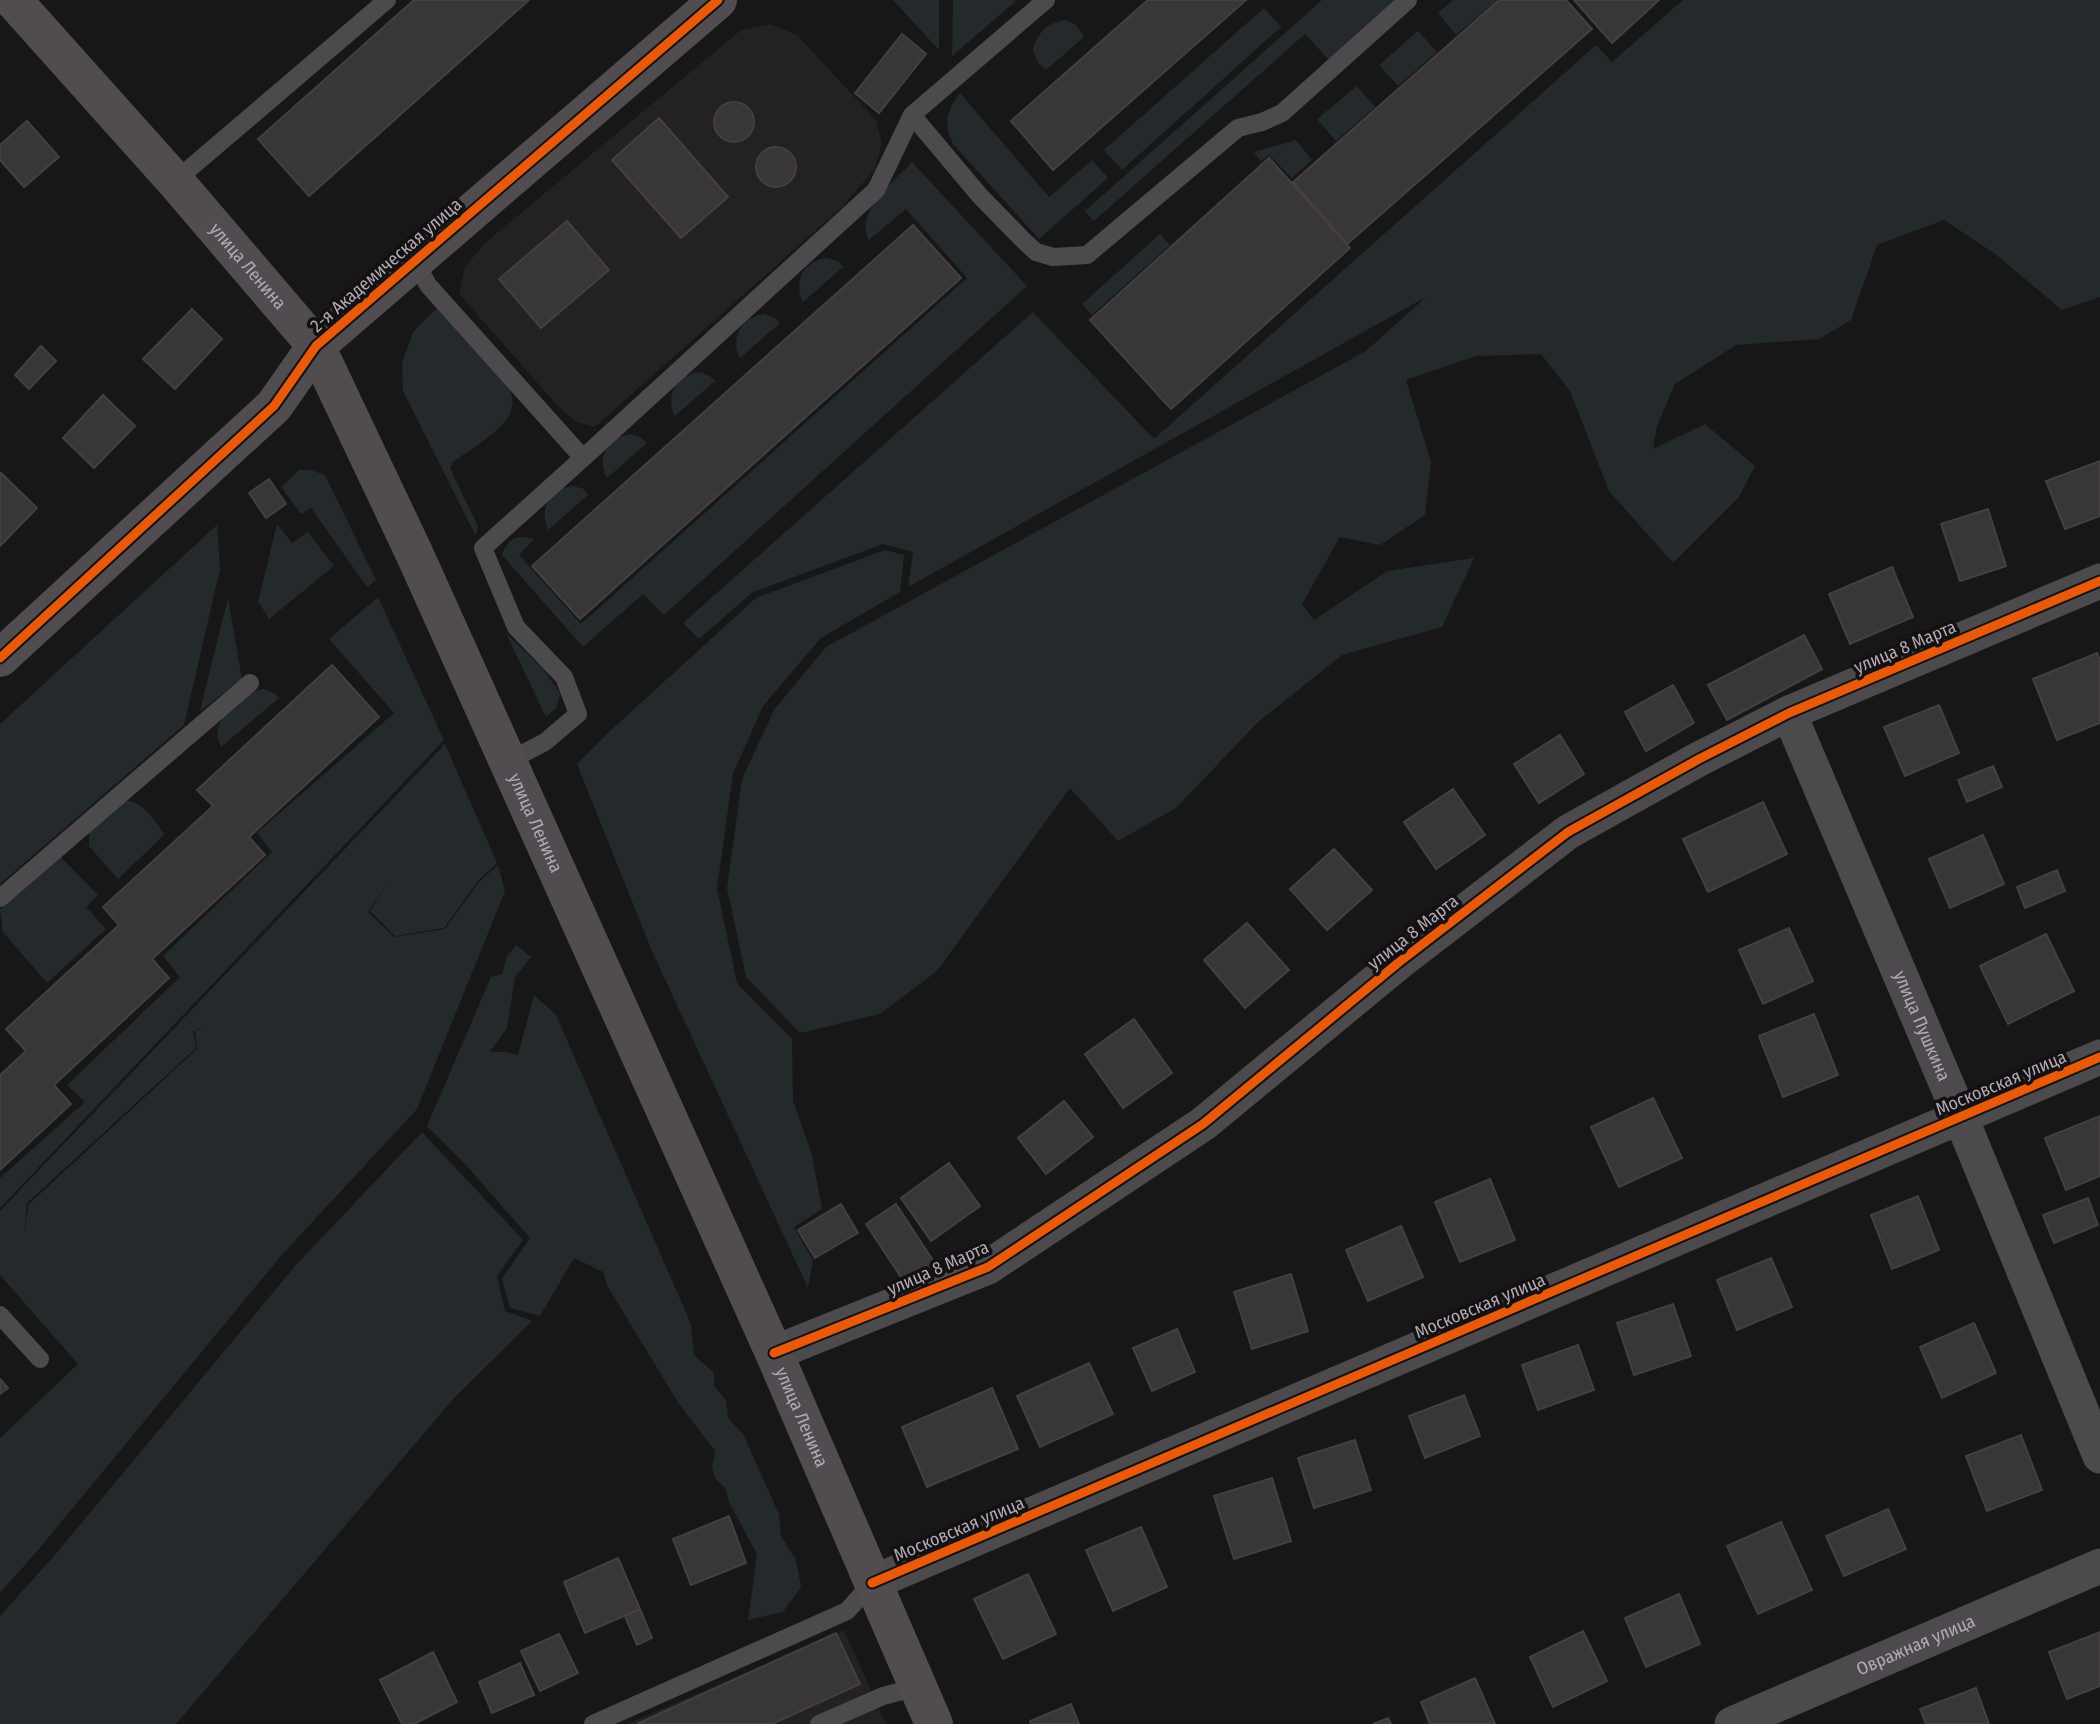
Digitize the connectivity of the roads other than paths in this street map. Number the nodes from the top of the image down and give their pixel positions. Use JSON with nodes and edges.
{"nodes":[{"id":1,"x":387,"y":0,"type":"edge"},
{"id":2,"x":719,"y":0,"type":"edge"},
{"id":3,"x":1046,"y":0,"type":"edge"},
{"id":4,"x":1408,"y":0,"type":"edge"},
{"id":5,"x":26,"y":4,"type":"edge"},
{"id":6,"x":912,"y":115,"type":"junction"},
{"id":7,"x":175,"y":181,"type":"junction"},
{"id":8,"x":415,"y":261,"type":"junction"},
{"id":9,"x":316,"y":346,"type":"junction"},
{"id":10,"x":583,"y":458,"type":"junction"},
{"id":11,"x":2100,"y":581,"type":"edge"},
{"id":12,"x":0,"y":659,"type":"edge"},
{"id":13,"x":250,"y":683,"type":"dead end"},
{"id":14,"x":1789,"y":713,"type":"junction"},
{"id":15,"x":507,"y":762,"type":"junction"},
{"id":16,"x":0,"y":898,"type":"edge"},
{"id":17,"x":2100,"y":1057,"type":"edge"},
{"id":18,"x":1961,"y":1118,"type":"junction"},
{"id":19,"x":0,"y":1315,"type":"edge"},
{"id":20,"x":774,"y":1353,"type":"junction"},
{"id":21,"x":40,"y":1359,"type":"dead end"},
{"id":22,"x":2100,"y":1456,"type":"edge"},
{"id":23,"x":2100,"y":1566,"type":"edge"},
{"id":24,"x":872,"y":1583,"type":"junction"},
{"id":25,"x":918,"y":1687,"type":"junction"},
{"id":26,"x":593,"y":1724,"type":"edge"},
{"id":27,"x":819,"y":1724,"type":"edge"},
{"id":28,"x":934,"y":1724,"type":"edge"},
{"id":29,"x":1732,"y":1724,"type":"edge"}],
"edges":[{"from":1,"to":7,"type":"lane"},
{"from":2,"to":8,"type":"main road","name":"2-я Академическая улица"},
{"from":3,"to":6,"type":"lane"},
{"from":4,"to":6,"type":"lane"},
{"from":5,"to":7,"type":"main road","name":"улица Ленина"},
{"from":6,"to":10,"type":"lane"},
{"from":7,"to":9,"type":"main road","name":"улица Ленина"},
{"from":8,"to":9,"type":"main road","name":"2-я Академическая улица"},
{"from":8,"to":10,"type":"lane"},
{"from":9,"to":12,"type":"main road","name":"2-я Академическая улица"},
{"from":9,"to":15,"type":"main road","name":"улица Ленина"},
{"from":10,"to":15,"type":"lane"},
{"from":11,"to":14,"type":"street","name":"улица 8 Марта"},
{"from":13,"to":16,"type":"lane"},
{"from":14,"to":18,"type":"street","name":"улица Пушкина"},
{"from":14,"to":20,"type":"street","name":"улица 8 Марта"},
{"from":15,"to":20,"type":"main road","name":"улица Ленина"},
{"from":17,"to":18,"type":"street","name":"Московская улица"},
{"from":18,"to":22,"type":"street","name":"улица Пушкина"},
{"from":18,"to":24,"type":"street","name":"Московская улица"},
{"from":19,"to":21,"type":"lane"},
{"from":20,"to":24,"type":"main road","name":"улица Ленина"},
{"from":23,"to":29,"type":"street","name":"Овражная улица"},
{"from":24,"to":25,"type":"main road","name":"улица Ленина"},
{"from":24,"to":26,"type":"lane","name":"Московская улица"},
{"from":25,"to":27,"type":"lane"},
{"from":25,"to":28,"type":"main road","name":"улица Ленина"}]}
